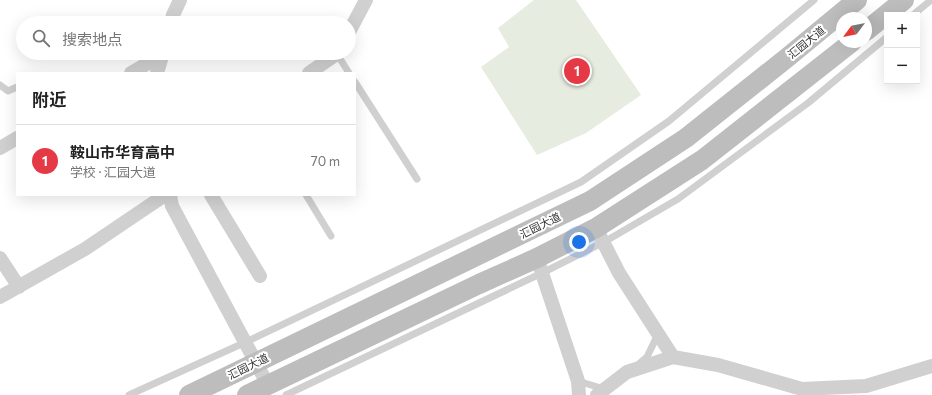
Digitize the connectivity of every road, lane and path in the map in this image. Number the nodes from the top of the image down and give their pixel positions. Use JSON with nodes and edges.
{"nodes":[{"id":1,"x":180,"y":0,"type":"edge"},
{"id":2,"x":366,"y":0,"type":"edge"},
{"id":3,"x":814,"y":0,"type":"edge"},
{"id":4,"x":857,"y":0,"type":"edge"},
{"id":5,"x":904,"y":0,"type":"edge"},
{"id":6,"x":931,"y":0,"type":"edge"},
{"id":7,"x":917,"y":12,"type":"edge"},
{"id":8,"x":174,"y":16,"type":"edge"},
{"id":9,"x":356,"y":19,"type":"edge"},
{"id":10,"x":872,"y":26,"type":"edge"},
{"id":11,"x":884,"y":40,"type":"edge"},
{"id":12,"x":844,"y":48,"type":"edge"},
{"id":13,"x":153,"y":60,"type":"edge"},
{"id":14,"x":161,"y":60,"type":"edge"},
{"id":15,"x":328,"y":60,"type":"edge"},
{"id":16,"x":341,"y":60,"type":"edge"},
{"id":17,"x":133,"y":72,"type":"edge"},
{"id":18,"x":157,"y":72,"type":"edge"},
{"id":19,"x":310,"y":72,"type":"edge"},
{"id":20,"x":348,"y":72,"type":"edge"},
{"id":21,"x":0,"y":84,"type":"edge"},
{"id":22,"x":356,"y":84,"type":"edge"},
{"id":23,"x":16,"y":88,"type":"edge"},
{"id":24,"x":16,"y":139,"type":"edge"},
{"id":25,"x":0,"y":148,"type":"edge"},
{"id":26,"x":417,"y":179,"type":"dead end"},
{"id":27,"x":164,"y":196,"type":"edge"},
{"id":28,"x":170,"y":196,"type":"edge"},
{"id":29,"x":212,"y":196,"type":"edge"},
{"id":30,"x":307,"y":196,"type":"edge"},
{"id":31,"x":600,"y":235,"type":"junction"},
{"id":32,"x":331,"y":236,"type":"dead end"},
{"id":33,"x":0,"y":258,"type":"edge"},
{"id":34,"x":539,"y":266,"type":"junction"},
{"id":35,"x":260,"y":276,"type":"dead end"},
{"id":36,"x":19,"y":287,"type":"junction"},
{"id":37,"x":0,"y":297,"type":"edge"},
{"id":38,"x":658,"y":334,"type":"junction"},
{"id":39,"x":246,"y":342,"type":"junction"},
{"id":40,"x":673,"y":357,"type":"junction"},
{"id":41,"x":256,"y":362,"type":"junction"},
{"id":42,"x":932,"y":366,"type":"edge"},
{"id":43,"x":631,"y":371,"type":"junction"},
{"id":44,"x":578,"y":381,"type":"junction"},
{"id":45,"x":268,"y":385,"type":"junction"},
{"id":46,"x":600,"y":392,"type":"edge"},
{"id":47,"x":130,"y":395,"type":"edge"},
{"id":48,"x":188,"y":395,"type":"edge"},
{"id":49,"x":247,"y":395,"type":"edge"},
{"id":50,"x":286,"y":395,"type":"edge"},
{"id":51,"x":579,"y":395,"type":"edge"}],
"edges":[{"from":1,"to":8,"type":"street"},
{"from":2,"to":9,"type":"street"},
{"from":3,"to":39,"type":"lane"},
{"from":4,"to":41,"type":"main road","name":"汇园大道"},
{"from":5,"to":10,"type":"main road"},
{"from":6,"to":7,"type":"lane"},
{"from":11,"to":31,"type":"lane"},
{"from":12,"to":31,"type":"main road"},
{"from":13,"to":17,"type":"street"},
{"from":14,"to":18,"type":"street"},
{"from":15,"to":19,"type":"street"},
{"from":16,"to":20,"type":"lane"},
{"from":21,"to":23,"type":"lane"},
{"from":22,"to":26,"type":"lane"},
{"from":24,"to":25,"type":"street"},
{"from":27,"to":36,"type":"street"},
{"from":28,"to":39,"type":"street"},
{"from":29,"to":35,"type":"street"},
{"from":30,"to":32,"type":"lane"},
{"from":31,"to":34,"type":"main road"},
{"from":31,"to":38,"type":"street"},
{"from":33,"to":36,"type":"street"},
{"from":34,"to":44,"type":"street"},
{"from":34,"to":45,"type":"main road"},
{"from":34,"to":50,"type":"lane"},
{"from":36,"to":37,"type":"street"},
{"from":38,"to":40,"type":"street"},
{"from":38,"to":43,"type":"lane"},
{"from":39,"to":41,"type":"street"},
{"from":39,"to":47,"type":"lane"},
{"from":40,"to":42,"type":"street"},
{"from":40,"to":43,"type":"street"},
{"from":41,"to":45,"type":"street"},
{"from":41,"to":48,"type":"main road","name":"汇园大道"},
{"from":43,"to":46,"type":"street"},
{"from":44,"to":46,"type":"lane"},
{"from":44,"to":51,"type":"street"},
{"from":45,"to":49,"type":"main road"}]}
